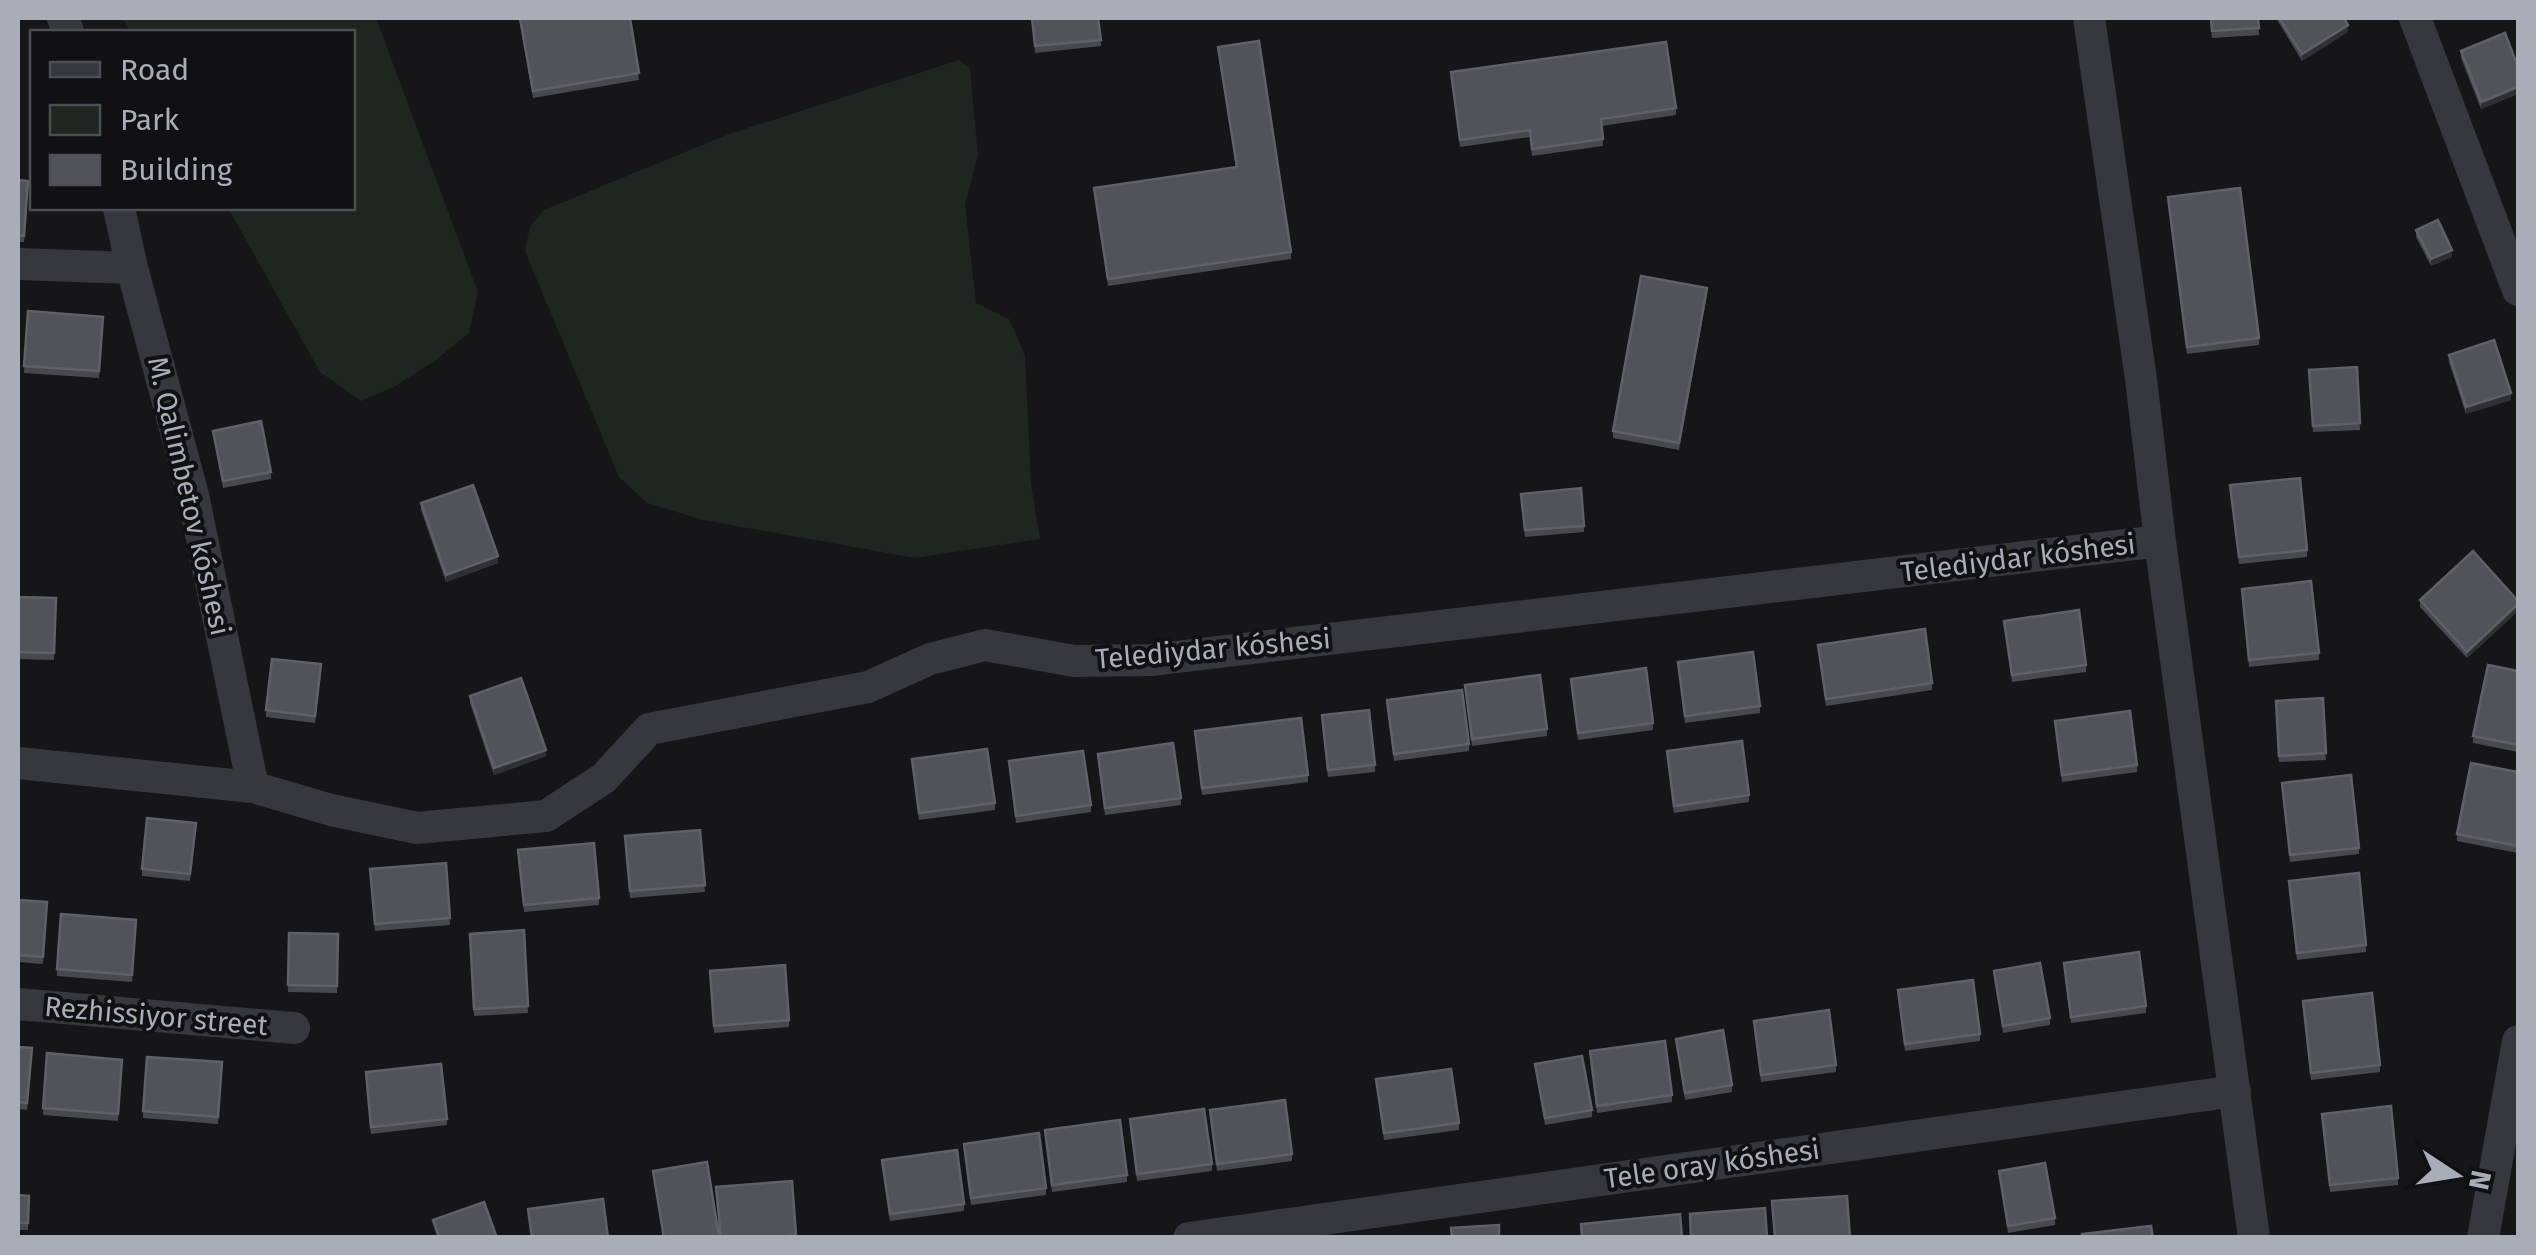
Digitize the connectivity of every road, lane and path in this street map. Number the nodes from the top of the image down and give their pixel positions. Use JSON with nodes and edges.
{"nodes":[{"id":1,"x":2089,"y":18,"type":"edge"},
{"id":2,"x":2415,"y":18,"type":"edge"},
{"id":3,"x":118,"y":210,"type":"edge"},
{"id":4,"x":18,"y":264,"type":"edge"},
{"id":5,"x":132,"y":268,"type":"junction"},
{"id":6,"x":2518,"y":290,"type":"edge"},
{"id":7,"x":2160,"y":541,"type":"junction"},
{"id":8,"x":18,"y":764,"type":"edge"},
{"id":9,"x":253,"y":786,"type":"junction"},
{"id":10,"x":18,"y":1004,"type":"edge"},
{"id":11,"x":294,"y":1028,"type":"dead end"},
{"id":12,"x":2518,"y":1041,"type":"edge"},
{"id":13,"x":2235,"y":1091,"type":"junction"},
{"id":14,"x":1189,"y":1238,"type":"edge"},
{"id":15,"x":2254,"y":1238,"type":"edge"},
{"id":16,"x":2483,"y":1238,"type":"edge"}],
"edges":[{"from":1,"to":7,"type":"street","name":"Telediydar kóshesi"},
{"from":2,"to":6,"type":"street"},
{"from":3,"to":5,"type":"street","name":"M. Qalimbetov kóshesi"},
{"from":4,"to":5,"type":"street"},
{"from":5,"to":9,"type":"street","name":"M. Qalimbetov kóshesi"},
{"from":7,"to":9,"type":"street","name":"Telediydar kóshesi"},
{"from":7,"to":13,"type":"street","name":"Telediydar kóshesi"},
{"from":8,"to":9,"type":"street","name":"Telediydar kóshesi"},
{"from":10,"to":11,"type":"street","name":"Rezhissiyor street"},
{"from":12,"to":16,"type":"street"},
{"from":13,"to":14,"type":"street","name":"Tele oray kóshesi"},
{"from":13,"to":15,"type":"street","name":"Telediydar kóshesi"}]}
